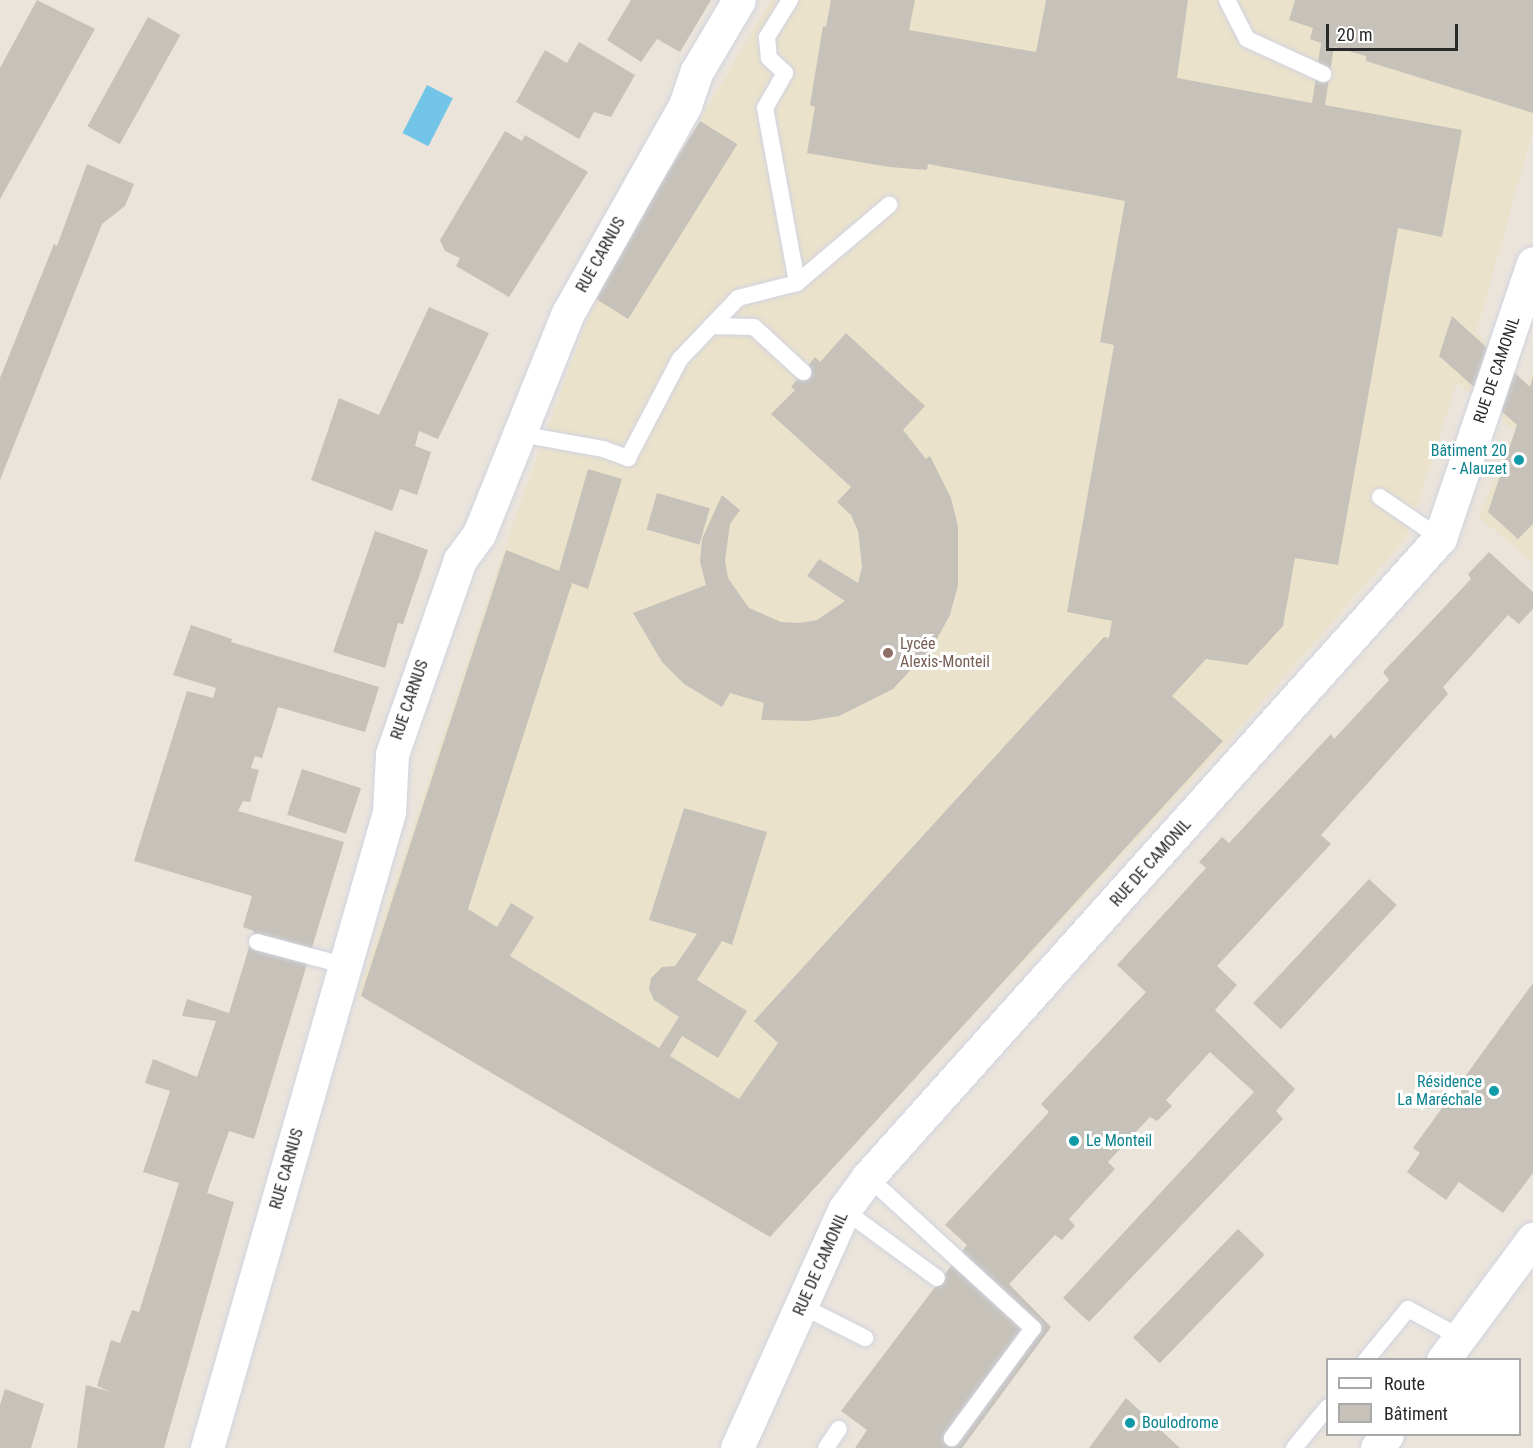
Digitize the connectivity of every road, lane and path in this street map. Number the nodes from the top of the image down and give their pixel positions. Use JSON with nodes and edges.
{"nodes":[{"id":1,"x":739,"y":0,"type":"edge"},
{"id":2,"x":790,"y":0,"type":"edge"},
{"id":3,"x":1227,"y":0,"type":"edge"},
{"id":4,"x":1323,"y":74,"type":"dead end"},
{"id":5,"x":889,"y":205,"type":"dead end"},
{"id":6,"x":1533,"y":263,"type":"edge"},
{"id":7,"x":797,"y":283,"type":"junction"},
{"id":8,"x":711,"y":326,"type":"junction"},
{"id":9,"x":803,"y":372,"type":"dead end"},
{"id":10,"x":520,"y":434,"type":"junction"},
{"id":11,"x":1380,"y":497,"type":"dead end"},
{"id":12,"x":1440,"y":538,"type":"junction"},
{"id":13,"x":256,"y":942,"type":"dead end"},
{"id":14,"x":343,"y":965,"type":"junction"},
{"id":15,"x":868,"y":1177,"type":"junction"},
{"id":16,"x":844,"y":1210,"type":"junction"},
{"id":17,"x":1533,"y":1239,"type":"edge"},
{"id":18,"x":937,"y":1278,"type":"dead end"},
{"id":19,"x":802,"y":1306,"type":"junction"},
{"id":20,"x":865,"y":1338,"type":"dead end"},
{"id":21,"x":1451,"y":1348,"type":"edge"},
{"id":22,"x":1367,"y":1358,"type":"edge"},
{"id":23,"x":1326,"y":1409,"type":"edge"},
{"id":24,"x":839,"y":1429,"type":"dead end"},
{"id":25,"x":952,"y":1438,"type":"dead end"},
{"id":26,"x":207,"y":1448,"type":"edge"},
{"id":27,"x":737,"y":1448,"type":"edge"},
{"id":28,"x":826,"y":1448,"type":"edge"},
{"id":29,"x":1294,"y":1448,"type":"edge"}],
"edges":[{"from":1,"to":10,"type":"street","name":"RUE CARNUS"},
{"from":2,"to":7,"type":"lane"},
{"from":3,"to":4,"type":"lane"},
{"from":5,"to":7,"type":"lane"},
{"from":6,"to":12,"type":"street","name":"RUE DE CAMONIL"},
{"from":7,"to":8,"type":"lane"},
{"from":8,"to":9,"type":"lane"},
{"from":8,"to":10,"type":"lane"},
{"from":10,"to":14,"type":"street","name":"RUE CARNUS"},
{"from":11,"to":12,"type":"lane"},
{"from":12,"to":15,"type":"street","name":"RUE DE CAMONIL"},
{"from":13,"to":14,"type":"lane"},
{"from":14,"to":26,"type":"street","name":"RUE CARNUS"},
{"from":15,"to":16,"type":"street","name":"RUE DE CAMONIL"},
{"from":15,"to":25,"type":"lane"},
{"from":16,"to":18,"type":"lane"},
{"from":16,"to":19,"type":"street","name":"RUE DE CAMONIL"},
{"from":17,"to":21,"type":"street"},
{"from":19,"to":20,"type":"lane"},
{"from":19,"to":27,"type":"street","name":"RUE DE CAMONIL"},
{"from":21,"to":22,"type":"lane"},
{"from":23,"to":29,"type":"lane"},
{"from":24,"to":28,"type":"lane"}]}
